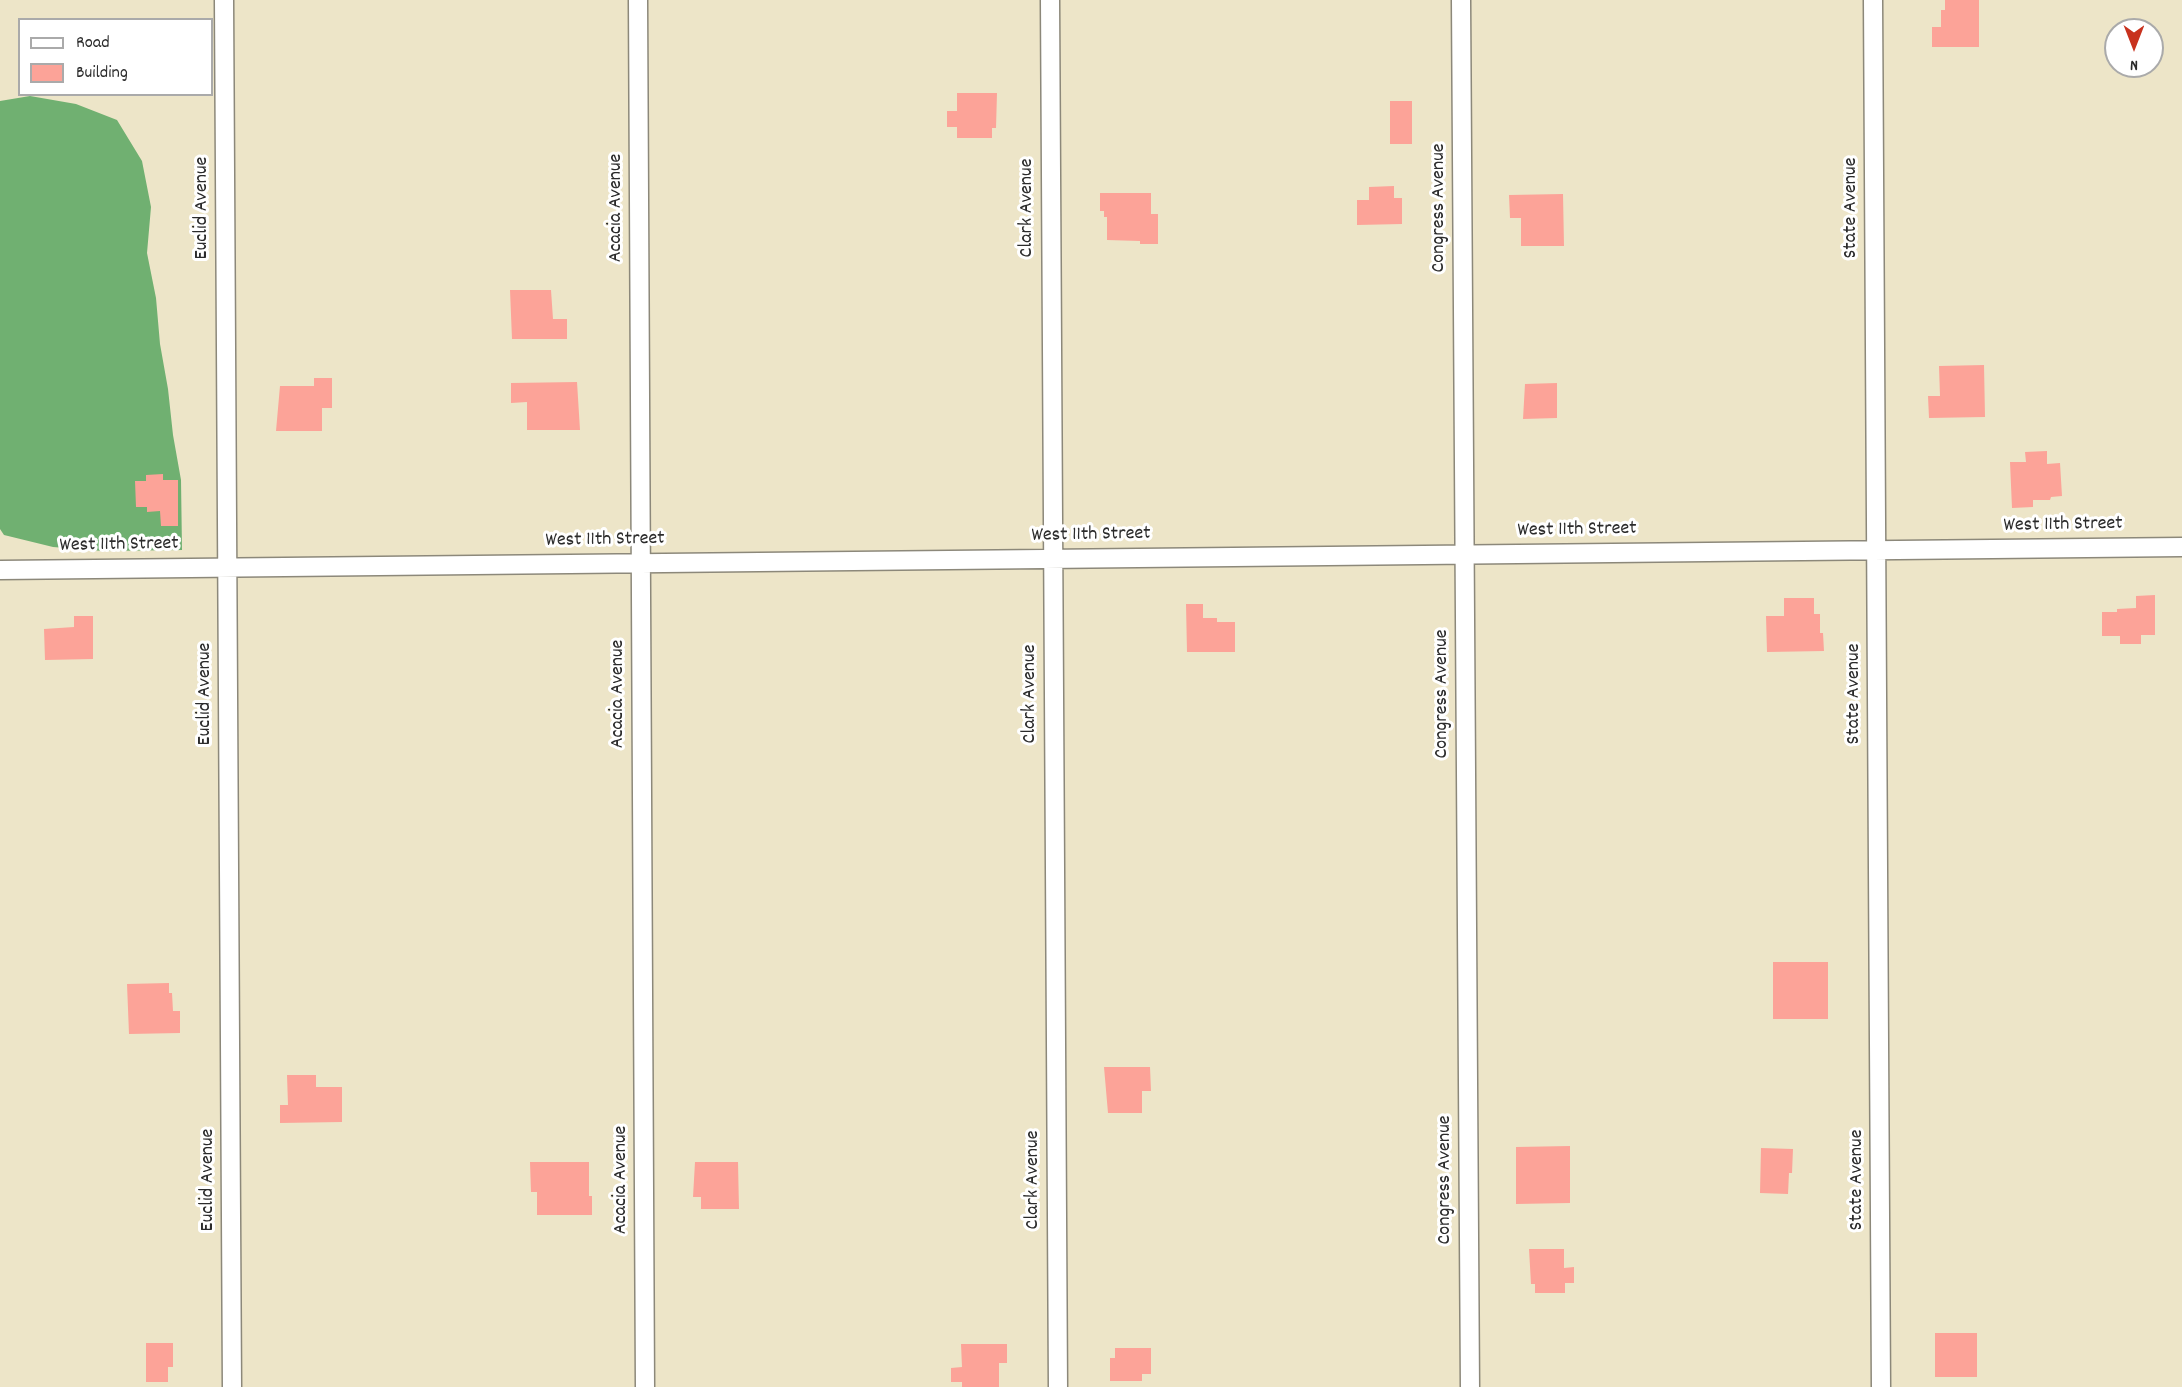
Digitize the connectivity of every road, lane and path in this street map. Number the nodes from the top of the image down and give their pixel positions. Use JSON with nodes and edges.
{"nodes":[{"id":1,"x":224,"y":0,"type":"edge"},
{"id":2,"x":638,"y":0,"type":"edge"},
{"id":3,"x":1050,"y":0,"type":"edge"},
{"id":4,"x":1461,"y":0,"type":"edge"},
{"id":5,"x":1873,"y":0,"type":"edge"},
{"id":6,"x":2182,"y":547,"type":"edge"},
{"id":7,"x":1876,"y":551,"type":"junction"},
{"id":8,"x":1465,"y":555,"type":"junction"},
{"id":9,"x":1053,"y":559,"type":"junction"},
{"id":10,"x":641,"y":563,"type":"junction"},
{"id":11,"x":227,"y":567,"type":"junction"},
{"id":12,"x":0,"y":570,"type":"edge"},
{"id":13,"x":232,"y":1387,"type":"edge"},
{"id":14,"x":645,"y":1387,"type":"edge"},
{"id":15,"x":1058,"y":1387,"type":"edge"},
{"id":16,"x":1470,"y":1387,"type":"edge"},
{"id":17,"x":1881,"y":1387,"type":"edge"}],
"edges":[{"from":1,"to":11,"type":"street","name":"Euclid Avenue"},
{"from":2,"to":10,"type":"street","name":"Acacia Avenue"},
{"from":3,"to":9,"type":"street","name":"Clark Avenue"},
{"from":4,"to":8,"type":"street","name":"Congress Avenue"},
{"from":5,"to":7,"type":"street","name":"State Avenue"},
{"from":6,"to":7,"type":"street","name":"West 11th Street"},
{"from":7,"to":8,"type":"street","name":"West 11th Street"},
{"from":7,"to":17,"type":"street","name":"State Avenue"},
{"from":8,"to":9,"type":"street","name":"West 11th Street"},
{"from":8,"to":16,"type":"street","name":"Congress Avenue"},
{"from":9,"to":10,"type":"street","name":"West 11th Street"},
{"from":9,"to":15,"type":"street","name":"Clark Avenue"},
{"from":10,"to":11,"type":"street","name":"West 11th Street"},
{"from":10,"to":14,"type":"street","name":"Acacia Avenue"},
{"from":11,"to":12,"type":"street","name":"West 11th Street"},
{"from":11,"to":13,"type":"street","name":"Euclid Avenue"}]}
